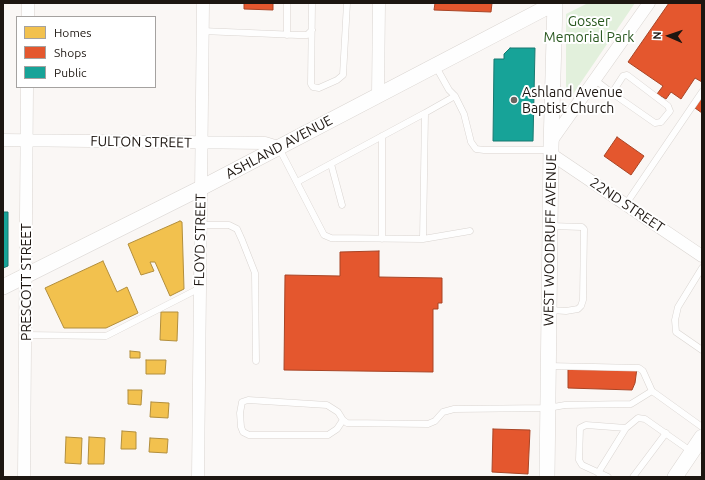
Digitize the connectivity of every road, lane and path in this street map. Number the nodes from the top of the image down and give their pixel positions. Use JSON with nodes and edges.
{"nodes":[{"id":1,"x":28,"y":3,"type":"edge"},
{"id":2,"x":203,"y":3,"type":"edge"},
{"id":3,"x":287,"y":3,"type":"edge"},
{"id":4,"x":312,"y":3,"type":"edge"},
{"id":5,"x":346,"y":3,"type":"edge"},
{"id":6,"x":379,"y":3,"type":"edge"},
{"id":7,"x":555,"y":3,"type":"edge"},
{"id":8,"x":649,"y":3,"type":"edge"},
{"id":9,"x":28,"y":16,"type":"edge"},
{"id":10,"x":312,"y":30,"type":"junction"},
{"id":11,"x":202,"y":31,"type":"junction"},
{"id":12,"x":287,"y":35,"type":"junction"},
{"id":13,"x":435,"y":65,"type":"junction"},
{"id":14,"x":594,"y":79,"type":"junction"},
{"id":15,"x":27,"y":88,"type":"edge"},
{"id":16,"x":702,"y":92,"type":"edge"},
{"id":17,"x":612,"y":93,"type":"junction"},
{"id":18,"x":378,"y":95,"type":"junction"},
{"id":19,"x":455,"y":96,"type":"junction"},
{"id":20,"x":425,"y":113,"type":"junction"},
{"id":21,"x":382,"y":136,"type":"junction"},
{"id":22,"x":3,"y":140,"type":"edge"},
{"id":23,"x":27,"y":140,"type":"junction"},
{"id":24,"x":201,"y":143,"type":"junction"},
{"id":25,"x":278,"y":147,"type":"junction"},
{"id":26,"x":552,"y":148,"type":"junction"},
{"id":27,"x":331,"y":164,"type":"junction"},
{"id":28,"x":297,"y":182,"type":"junction"},
{"id":29,"x":201,"y":188,"type":"junction"},
{"id":30,"x":626,"y":204,"type":"junction"},
{"id":31,"x":342,"y":205,"type":"dead end"},
{"id":32,"x":200,"y":225,"type":"junction"},
{"id":33,"x":550,"y":226,"type":"junction"},
{"id":34,"x":470,"y":231,"type":"dead end"},
{"id":35,"x":382,"y":239,"type":"junction"},
{"id":36,"x":423,"y":239,"type":"junction"},
{"id":37,"x":702,"y":256,"type":"edge"},
{"id":38,"x":702,"y":268,"type":"edge"},
{"id":39,"x":26,"y":275,"type":"junction"},
{"id":40,"x":3,"y":287,"type":"edge"},
{"id":41,"x":200,"y":288,"type":"junction"},
{"id":42,"x":549,"y":310,"type":"junction"},
{"id":43,"x":25,"y":335,"type":"junction"},
{"id":44,"x":702,"y":350,"type":"edge"},
{"id":45,"x":256,"y":361,"type":"dead end"},
{"id":46,"x":548,"y":366,"type":"junction"},
{"id":47,"x":652,"y":391,"type":"junction"},
{"id":48,"x":548,"y":408,"type":"junction"},
{"id":49,"x":342,"y":420,"type":"junction"},
{"id":50,"x":702,"y":427,"type":"edge"},
{"id":51,"x":626,"y":428,"type":"junction"},
{"id":52,"x":666,"y":433,"type":"junction"},
{"id":53,"x":702,"y":437,"type":"edge"},
{"id":54,"x":692,"y":452,"type":"junction"},
{"id":55,"x":598,"y":473,"type":"junction"},
{"id":56,"x":24,"y":477,"type":"edge"},
{"id":57,"x":198,"y":477,"type":"edge"},
{"id":58,"x":547,"y":477,"type":"edge"},
{"id":59,"x":608,"y":477,"type":"edge"},
{"id":60,"x":633,"y":477,"type":"edge"},
{"id":61,"x":675,"y":477,"type":"edge"}],
"edges":[{"from":1,"to":9,"type":"street"},
{"from":2,"to":11,"type":"street","name":"FLOYD STREET"},
{"from":3,"to":12,"type":"lane"},
{"from":4,"to":10,"type":"lane"},
{"from":5,"to":10,"type":"lane"},
{"from":6,"to":18,"type":"street"},
{"from":7,"to":13,"type":"street","name":"ASHLAND AVENUE"},
{"from":7,"to":26,"type":"street","name":"WEST WOODRUFF AVENUE"},
{"from":8,"to":14,"type":"street"},
{"from":10,"to":12,"type":"lane"},
{"from":11,"to":12,"type":"lane"},
{"from":11,"to":24,"type":"street","name":"FLOYD STREET"},
{"from":13,"to":18,"type":"street","name":"ASHLAND AVENUE"},
{"from":13,"to":19,"type":"lane"},
{"from":14,"to":17,"type":"lane"},
{"from":14,"to":26,"type":"street"},
{"from":15,"to":23,"type":"street","name":"PRESCOTT STREET"},
{"from":16,"to":30,"type":"lane"},
{"from":17,"to":17,"type":"lane"},
{"from":18,"to":25,"type":"street","name":"ASHLAND AVENUE"},
{"from":19,"to":20,"type":"lane"},
{"from":19,"to":26,"type":"lane"},
{"from":20,"to":21,"type":"lane"},
{"from":20,"to":36,"type":"lane"},
{"from":21,"to":27,"type":"lane"},
{"from":21,"to":35,"type":"lane"},
{"from":22,"to":23,"type":"street","name":"FULTON STREET"},
{"from":23,"to":24,"type":"street","name":"FULTON STREET"},
{"from":23,"to":39,"type":"street","name":"PRESCOTT STREET"},
{"from":24,"to":25,"type":"street","name":"FULTON STREET"},
{"from":24,"to":29,"type":"street","name":"FLOYD STREET"},
{"from":25,"to":28,"type":"lane"},
{"from":25,"to":29,"type":"street","name":"ASHLAND AVENUE"},
{"from":26,"to":30,"type":"street","name":"22ND STREET"},
{"from":26,"to":33,"type":"street","name":"WEST WOODRUFF AVENUE"},
{"from":27,"to":28,"type":"lane"},
{"from":27,"to":31,"type":"lane"},
{"from":28,"to":35,"type":"lane"},
{"from":29,"to":32,"type":"street","name":"FLOYD STREET"},
{"from":29,"to":39,"type":"street","name":"ASHLAND AVENUE"},
{"from":30,"to":37,"type":"street","name":"22ND STREET"},
{"from":32,"to":41,"type":"street","name":"FLOYD STREET"},
{"from":32,"to":45,"type":"lane"},
{"from":33,"to":42,"type":"street","name":"WEST WOODRUFF AVENUE"},
{"from":33,"to":42,"type":"lane"},
{"from":34,"to":36,"type":"lane"},
{"from":35,"to":36,"type":"lane"},
{"from":38,"to":44,"type":"lane"},
{"from":39,"to":40,"type":"street","name":"ASHLAND AVENUE"},
{"from":39,"to":43,"type":"street","name":"PRESCOTT STREET"},
{"from":41,"to":43,"type":"lane"},
{"from":41,"to":57,"type":"street","name":"FLOYD STREET"},
{"from":42,"to":46,"type":"street","name":"WEST WOODRUFF AVENUE"},
{"from":43,"to":56,"type":"street","name":"PRESCOTT STREET"},
{"from":46,"to":47,"type":"lane"},
{"from":46,"to":48,"type":"street","name":"WEST WOODRUFF AVENUE"},
{"from":47,"to":48,"type":"lane"},
{"from":47,"to":50,"type":"lane"},
{"from":48,"to":49,"type":"lane"},
{"from":48,"to":58,"type":"street","name":"WEST WOODRUFF AVENUE"},
{"from":49,"to":49,"type":"lane"},
{"from":51,"to":52,"type":"lane"},
{"from":51,"to":55,"type":"lane"},
{"from":51,"to":55,"type":"lane"},
{"from":52,"to":54,"type":"lane"},
{"from":52,"to":60,"type":"lane"},
{"from":53,"to":54,"type":"street"},
{"from":54,"to":61,"type":"street"},
{"from":55,"to":59,"type":"lane"}]}
